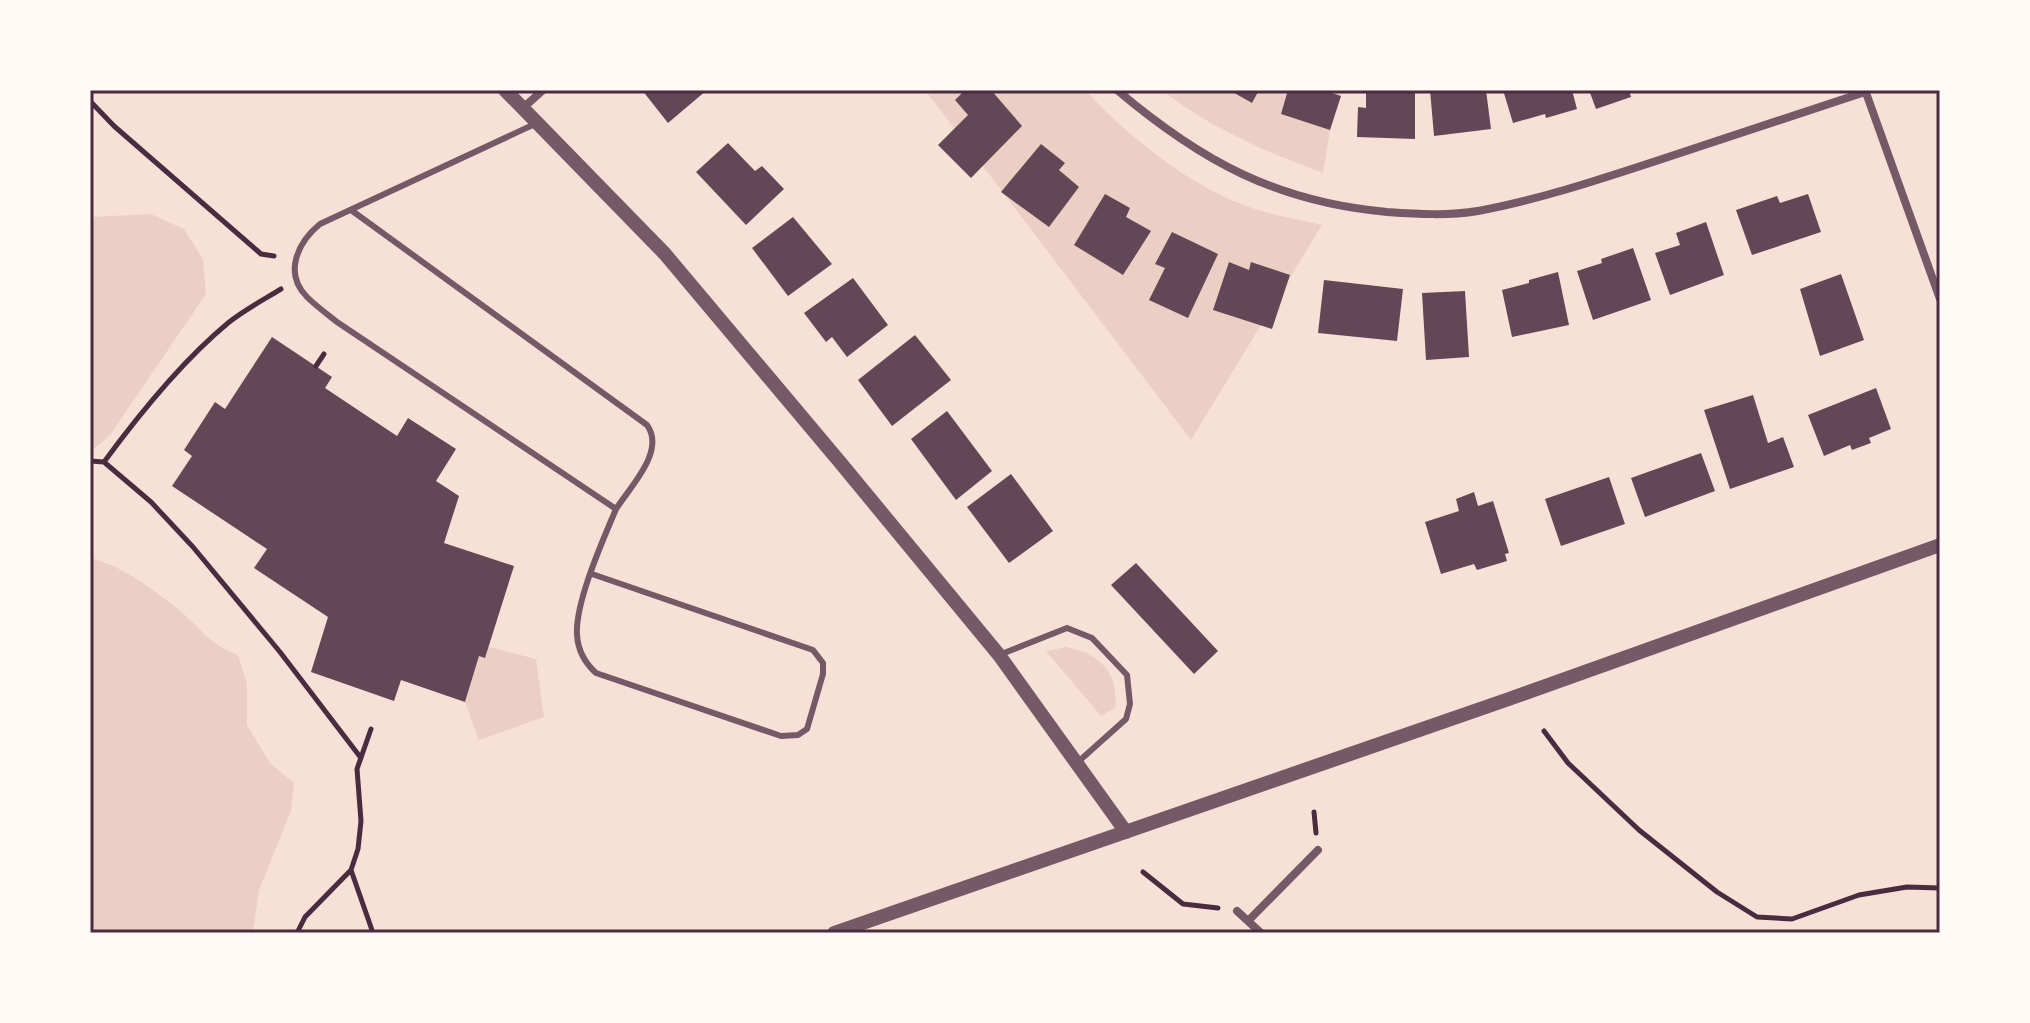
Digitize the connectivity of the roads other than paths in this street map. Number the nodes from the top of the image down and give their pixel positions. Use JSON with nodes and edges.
{"nodes":[{"id":1,"x":505,"y":90,"type":"edge"},
{"id":2,"x":543,"y":90,"type":"edge"},
{"id":3,"x":1117,"y":90,"type":"edge"},
{"id":4,"x":1865,"y":91,"type":"edge"},
{"id":5,"x":523,"y":108,"type":"junction"},
{"id":6,"x":537,"y":123,"type":"junction"},
{"id":7,"x":351,"y":210,"type":"junction"},
{"id":8,"x":1940,"y":299,"type":"edge"},
{"id":9,"x":616,"y":509,"type":"junction"},
{"id":10,"x":1940,"y":545,"type":"edge"},
{"id":11,"x":592,"y":574,"type":"junction"},
{"id":12,"x":999,"y":655,"type":"junction"},
{"id":13,"x":1076,"y":763,"type":"junction"},
{"id":14,"x":1126,"y":832,"type":"junction"},
{"id":15,"x":1318,"y":850,"type":"dead end"},
{"id":16,"x":1237,"y":911,"type":"road end"},
{"id":17,"x":1248,"y":921,"type":"junction"},
{"id":18,"x":834,"y":933,"type":"edge"},
{"id":19,"x":1261,"y":933,"type":"edge"}],
"edges":[{"from":1,"to":5,"type":"street"},
{"from":2,"to":5,"type":"street"},
{"from":3,"to":4,"type":"street"},
{"from":4,"to":8,"type":"street"},
{"from":5,"to":6,"type":"street"},
{"from":6,"to":7,"type":"lane"},
{"from":6,"to":12,"type":"street"},
{"from":7,"to":9,"type":"lane"},
{"from":7,"to":9,"type":"lane"},
{"from":9,"to":11,"type":"lane"},
{"from":10,"to":14,"type":"street"},
{"from":11,"to":11,"type":"lane"},
{"from":12,"to":13,"type":"street"},
{"from":12,"to":13,"type":"lane"},
{"from":13,"to":14,"type":"street"},
{"from":14,"to":18,"type":"street"},
{"from":15,"to":17,"type":"street"},
{"from":16,"to":17,"type":"street"},
{"from":17,"to":19,"type":"street"}]}
